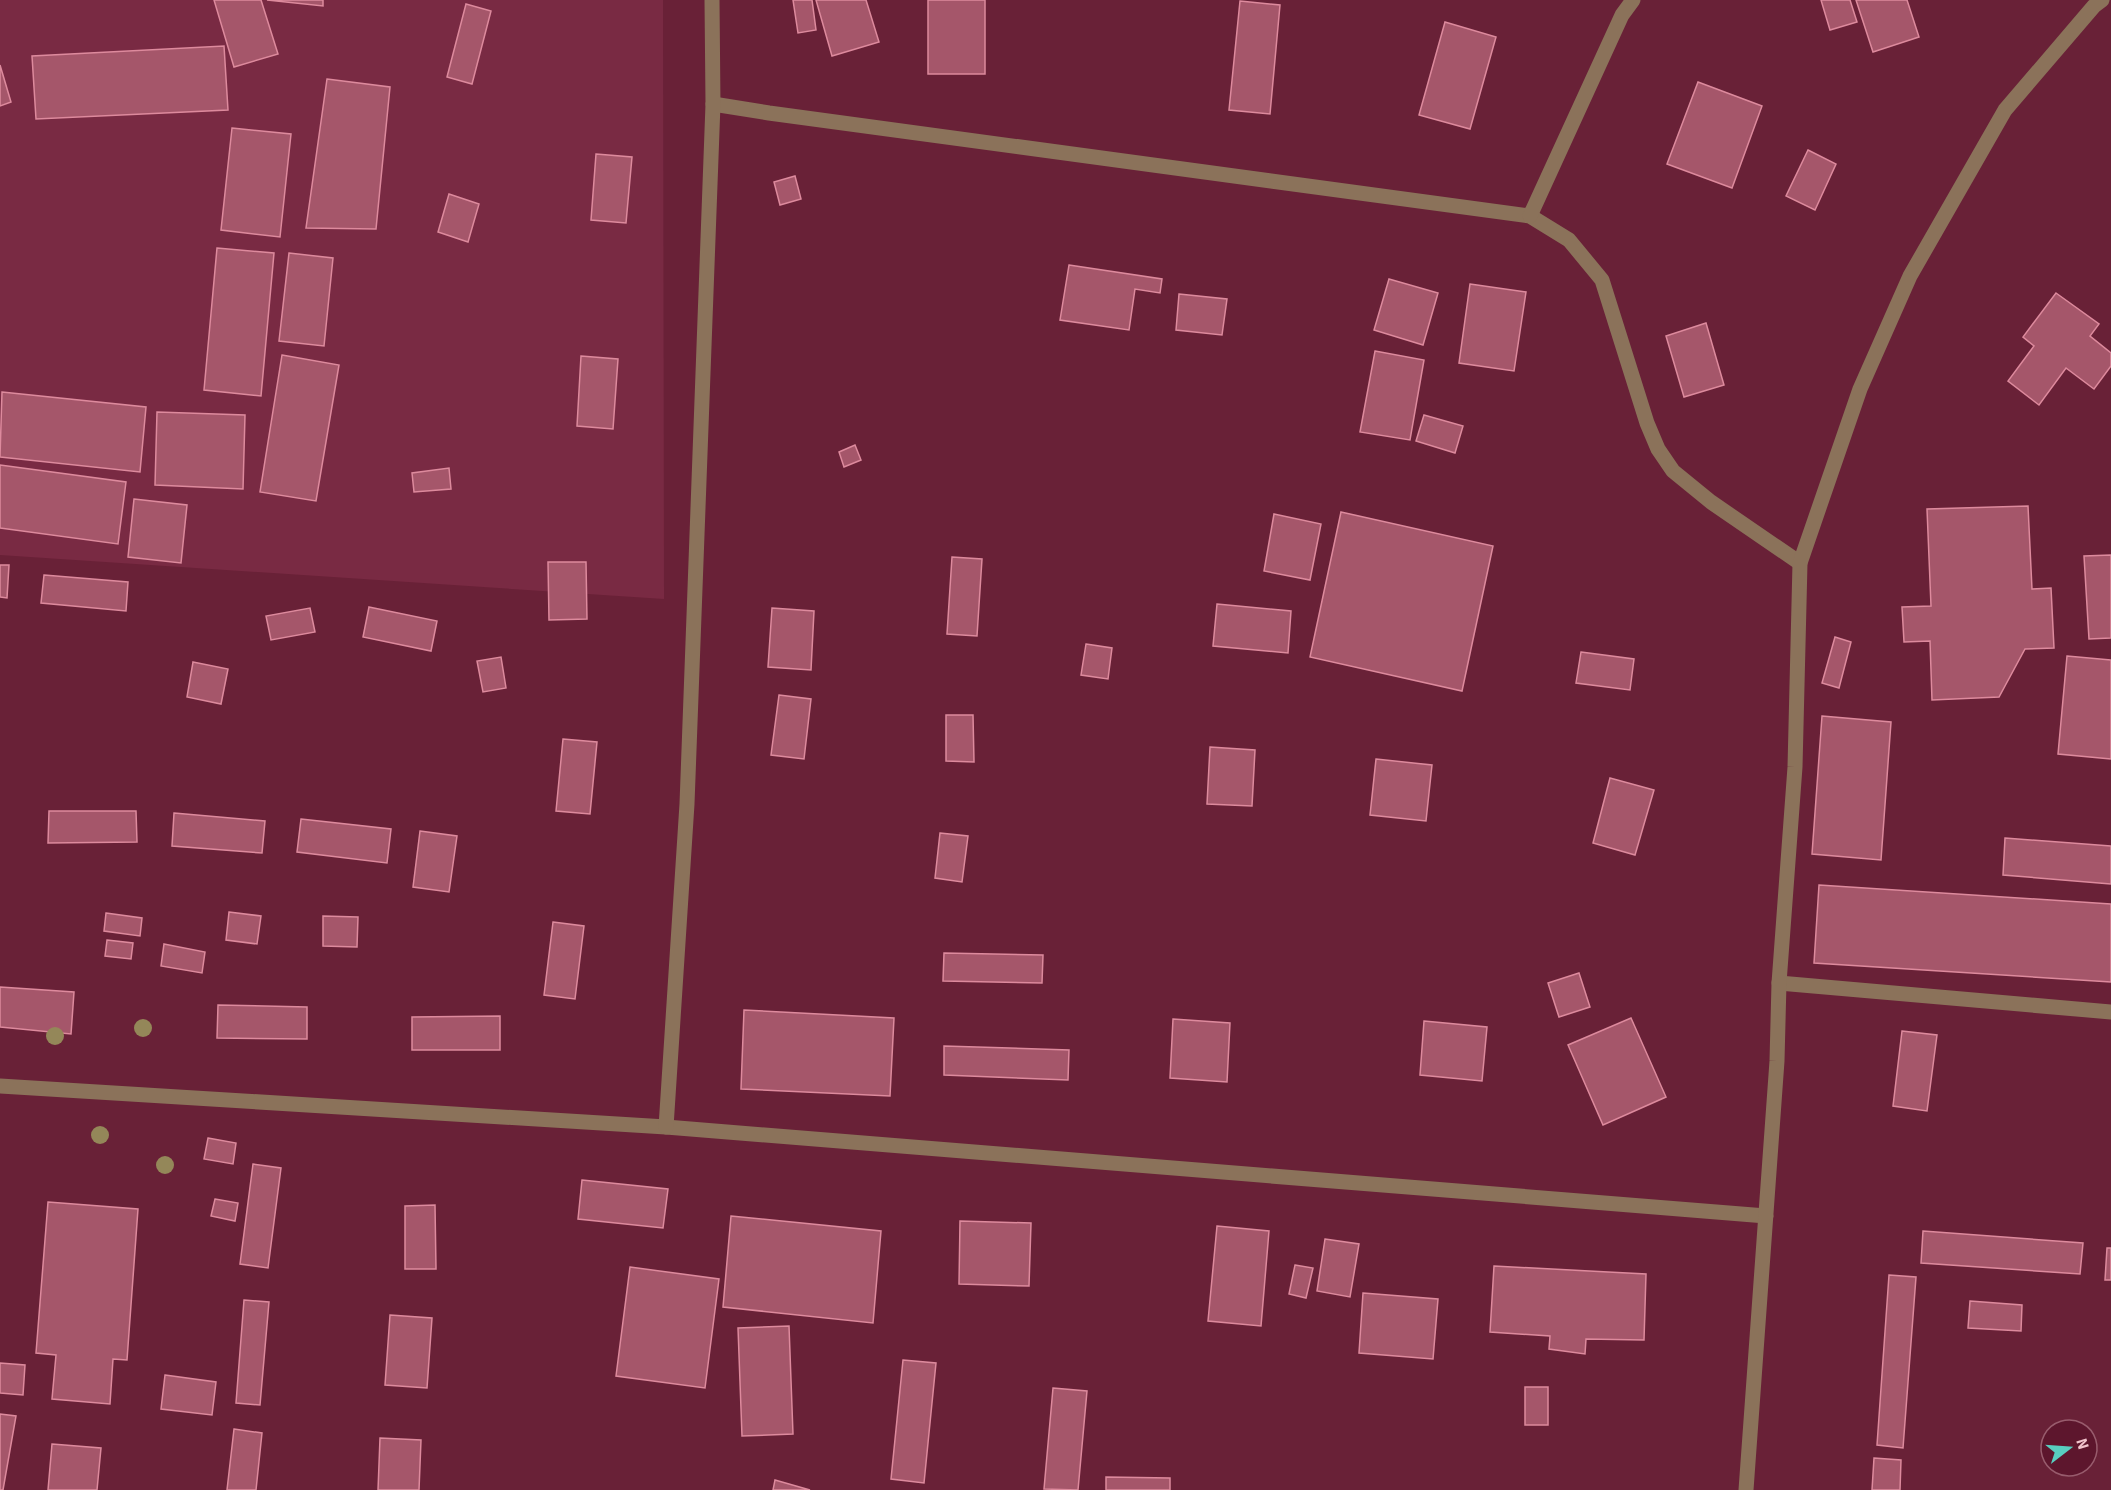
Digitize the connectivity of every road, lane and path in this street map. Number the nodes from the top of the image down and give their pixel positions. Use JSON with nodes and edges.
{"nodes":[{"id":1,"x":712,"y":0,"type":"edge"},
{"id":2,"x":1633,"y":0,"type":"edge"},
{"id":3,"x":2102,"y":0,"type":"edge"},
{"id":4,"x":713,"y":104,"type":"junction"},
{"id":5,"x":1530,"y":216,"type":"junction"},
{"id":6,"x":1800,"y":563,"type":"junction"},
{"id":7,"x":1779,"y":983,"type":"junction"},
{"id":8,"x":2111,"y":1012,"type":"edge"},
{"id":9,"x":0,"y":1086,"type":"edge"},
{"id":10,"x":666,"y":1126,"type":"junction"},
{"id":11,"x":1766,"y":1216,"type":"junction"},
{"id":12,"x":1746,"y":1490,"type":"edge"}],
"edges":[{"from":1,"to":4,"type":"street"},
{"from":2,"to":5,"type":"street"},
{"from":3,"to":6,"type":"street"},
{"from":4,"to":5,"type":"street"},
{"from":4,"to":10,"type":"street"},
{"from":5,"to":6,"type":"street"},
{"from":6,"to":7,"type":"street"},
{"from":7,"to":8,"type":"street"},
{"from":7,"to":11,"type":"street"},
{"from":9,"to":10,"type":"street"},
{"from":10,"to":11,"type":"street"},
{"from":11,"to":12,"type":"street"}]}
